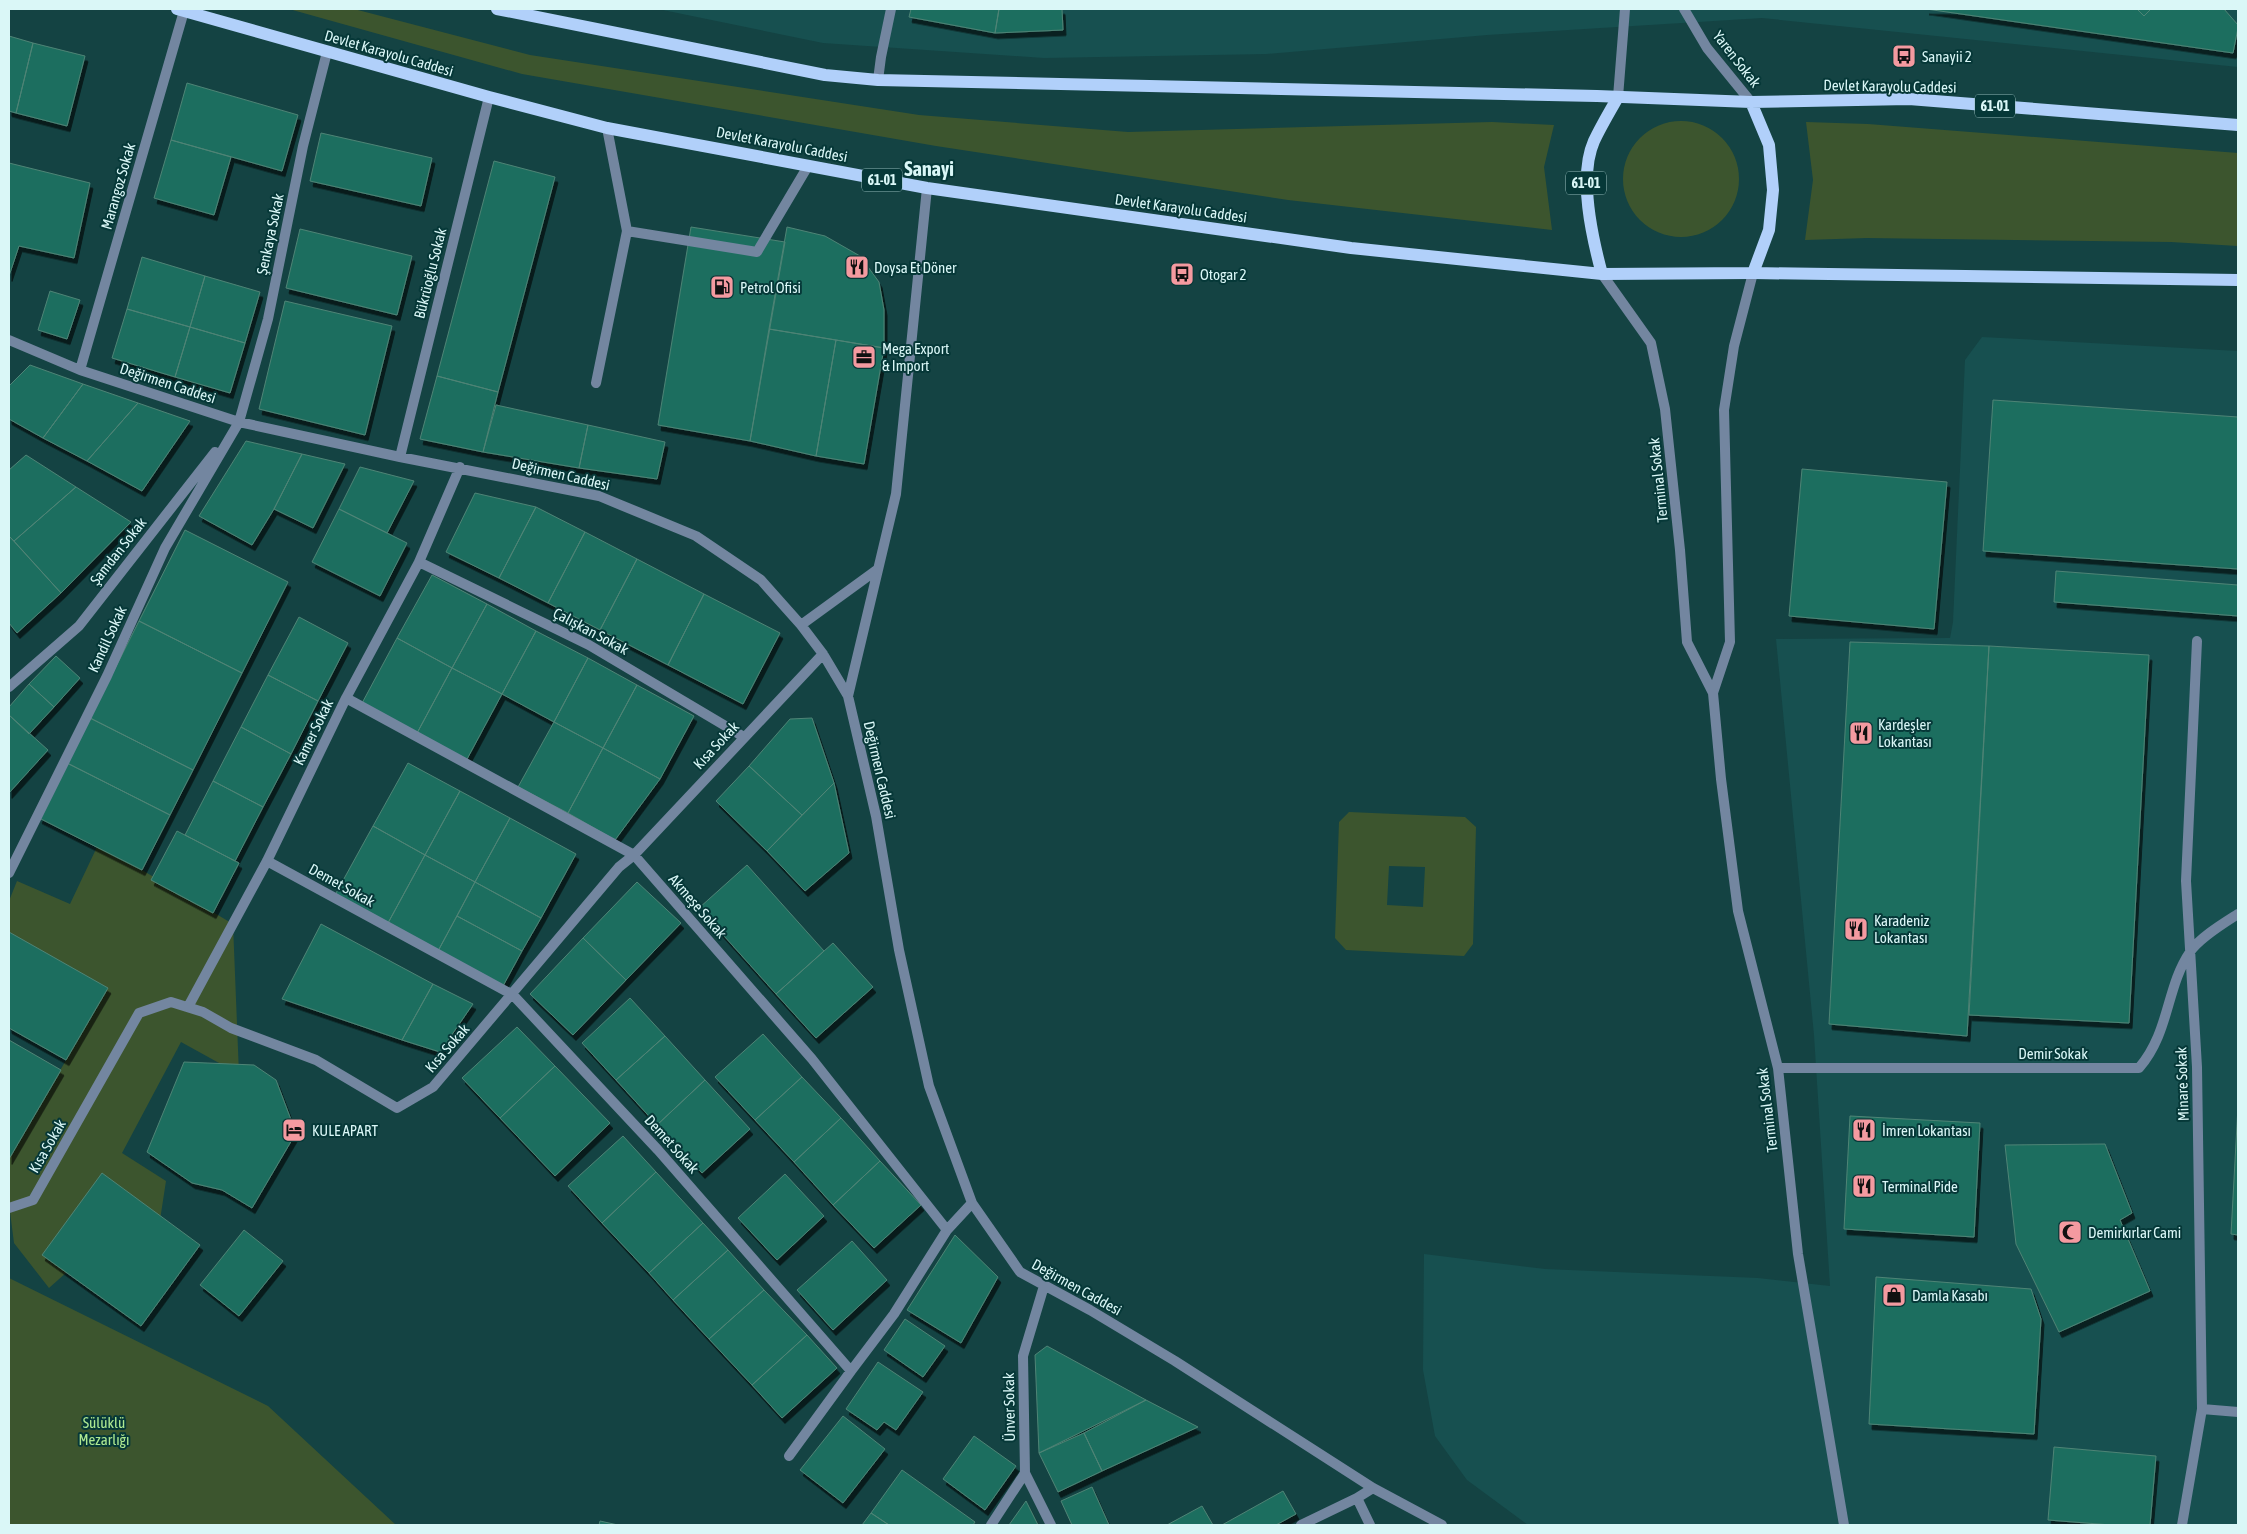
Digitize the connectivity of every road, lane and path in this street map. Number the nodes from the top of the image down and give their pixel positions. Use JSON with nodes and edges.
{"nodes":[{"id":1,"x":497,"y":9,"type":"edge"},
{"id":2,"x":892,"y":9,"type":"edge"},
{"id":3,"x":1625,"y":9,"type":"edge"},
{"id":4,"x":1684,"y":9,"type":"edge"},
{"id":5,"x":180,"y":10,"type":"edge"},
{"id":6,"x":327,"y":52,"type":"junction"},
{"id":7,"x":878,"y":80,"type":"junction"},
{"id":8,"x":1618,"y":97,"type":"junction"},
{"id":9,"x":489,"y":98,"type":"junction"},
{"id":10,"x":1751,"y":102,"type":"junction"},
{"id":11,"x":2238,"y":125,"type":"edge"},
{"id":12,"x":607,"y":128,"type":"junction"},
{"id":13,"x":808,"y":166,"type":"junction"},
{"id":14,"x":927,"y":188,"type":"junction"},
{"id":15,"x":627,"y":231,"type":"junction"},
{"id":16,"x":1753,"y":273,"type":"junction"},
{"id":17,"x":1602,"y":274,"type":"junction"},
{"id":18,"x":2238,"y":280,"type":"edge"},
{"id":19,"x":9,"y":340,"type":"edge"},
{"id":20,"x":80,"y":370,"type":"junction"},
{"id":21,"x":596,"y":383,"type":"dead end"},
{"id":22,"x":239,"y":422,"type":"junction"},
{"id":23,"x":400,"y":457,"type":"junction"},
{"id":24,"x":460,"y":467,"type":"junction"},
{"id":25,"x":419,"y":562,"type":"junction"},
{"id":26,"x":878,"y":568,"type":"junction"},
{"id":27,"x":801,"y":625,"type":"junction"},
{"id":28,"x":2197,"y":641,"type":"dead end"},
{"id":29,"x":822,"y":654,"type":"junction"},
{"id":30,"x":9,"y":688,"type":"edge"},
{"id":31,"x":1713,"y":693,"type":"junction"},
{"id":32,"x":848,"y":696,"type":"junction"},
{"id":33,"x":346,"y":698,"type":"junction"},
{"id":34,"x":744,"y":737,"type":"junction"},
{"id":35,"x":634,"y":855,"type":"junction"},
{"id":36,"x":267,"y":861,"type":"junction"},
{"id":37,"x":9,"y":873,"type":"edge"},
{"id":38,"x":2238,"y":914,"type":"edge"},
{"id":39,"x":2190,"y":951,"type":"junction"},
{"id":40,"x":513,"y":995,"type":"junction"},
{"id":41,"x":188,"y":1007,"type":"junction"},
{"id":42,"x":1778,"y":1068,"type":"junction"},
{"id":43,"x":972,"y":1203,"type":"junction"},
{"id":44,"x":9,"y":1208,"type":"edge"},
{"id":45,"x":947,"y":1230,"type":"junction"},
{"id":46,"x":1044,"y":1286,"type":"junction"},
{"id":47,"x":851,"y":1372,"type":"junction"},
{"id":48,"x":2202,"y":1410,"type":"junction"},
{"id":49,"x":2238,"y":1412,"type":"edge"},
{"id":50,"x":789,"y":1456,"type":"dead end"},
{"id":51,"x":1026,"y":1474,"type":"junction"},
{"id":52,"x":1373,"y":1488,"type":"junction"},
{"id":53,"x":1358,"y":1498,"type":"junction"},
{"id":54,"x":991,"y":1525,"type":"edge"},
{"id":55,"x":1051,"y":1525,"type":"edge"},
{"id":56,"x":1301,"y":1525,"type":"edge"},
{"id":57,"x":1370,"y":1525,"type":"edge"},
{"id":58,"x":1442,"y":1525,"type":"edge"},
{"id":59,"x":1844,"y":1525,"type":"edge"},
{"id":60,"x":2182,"y":1525,"type":"edge"}],
"edges":[{"from":1,"to":7,"type":"main road","name":"Devlet Karayolu Caddesi","number":"61-01"},
{"from":2,"to":7,"type":"street"},
{"from":3,"to":8,"type":"street"},
{"from":4,"to":10,"type":"street","name":"Yaren Sokak"},
{"from":5,"to":6,"type":"main road","name":"Devlet Karayolu Caddesi","number":"61-01"},
{"from":5,"to":20,"type":"street","name":"Marangoz Sokak"},
{"from":6,"to":9,"type":"main road","name":"Devlet Karayolu Caddesi","number":"61-01"},
{"from":6,"to":22,"type":"street","name":"Şenkaya Sokak"},
{"from":7,"to":8,"type":"main road","name":"Devlet Karayolu Caddesi","number":"61-01"},
{"from":8,"to":10,"type":"main road","name":"Devlet Karayolu Caddesi","number":"61-01"},
{"from":8,"to":17,"type":"main road","number":"61-01"},
{"from":9,"to":12,"type":"main road","name":"Devlet Karayolu Caddesi","number":"61-01"},
{"from":9,"to":23,"type":"street","name":"Bükrüoğlu Sokak"},
{"from":10,"to":11,"type":"main road","name":"Devlet Karayolu Caddesi","number":"61-01"},
{"from":10,"to":16,"type":"main road"},
{"from":12,"to":13,"type":"main road","name":"Devlet Karayolu Caddesi","number":"61-01"},
{"from":12,"to":15,"type":"street"},
{"from":13,"to":14,"type":"main road","name":"Devlet Karayolu Caddesi","number":"61-01"},
{"from":13,"to":15,"type":"street"},
{"from":14,"to":17,"type":"main road","name":"Devlet Karayolu Caddesi","number":"61-01"},
{"from":14,"to":26,"type":"street"},
{"from":15,"to":21,"type":"street"},
{"from":16,"to":17,"type":"main road","name":"Devlet Karayolu Caddesi","number":"61-01"},
{"from":16,"to":18,"type":"main road","name":"Devlet Karayolu Caddesi","number":"61-01"},
{"from":16,"to":31,"type":"street","name":"Terminal Sokak"},
{"from":17,"to":31,"type":"street","name":"Terminal Sokak"},
{"from":19,"to":20,"type":"street","name":"Değirmen Caddesi"},
{"from":20,"to":22,"type":"street","name":"Değirmen Caddesi"},
{"from":22,"to":23,"type":"street","name":"Değirmen Caddesi"},
{"from":22,"to":30,"type":"street","name":"Şamdan Sokak"},
{"from":22,"to":37,"type":"street","name":"Kandil Sokak"},
{"from":23,"to":24,"type":"street","name":"Değirmen Caddesi"},
{"from":24,"to":25,"type":"street","name":"Kamer Sokak"},
{"from":24,"to":27,"type":"street","name":"Değirmen Caddesi"},
{"from":25,"to":33,"type":"street","name":"Kamer Sokak"},
{"from":25,"to":34,"type":"street","name":"Çalışkan Sokak"},
{"from":26,"to":27,"type":"street"},
{"from":26,"to":32,"type":"street"},
{"from":27,"to":29,"type":"street","name":"Değirmen Caddesi"},
{"from":28,"to":39,"type":"street","name":"Minare Sokak"},
{"from":29,"to":32,"type":"street","name":"Değirmen Caddesi"},
{"from":29,"to":34,"type":"street","name":"Kısa Sokak"},
{"from":31,"to":42,"type":"street","name":"Terminal Sokak"},
{"from":32,"to":43,"type":"street","name":"Değirmen Caddesi"},
{"from":33,"to":35,"type":"street","name":"Akmeşe Sokak"},
{"from":33,"to":36,"type":"street","name":"Kamer Sokak"},
{"from":34,"to":35,"type":"street","name":"Kısa Sokak"},
{"from":35,"to":40,"type":"street","name":"Kısa Sokak"},
{"from":35,"to":45,"type":"street","name":"Akmeşe Sokak"},
{"from":36,"to":40,"type":"street","name":"Demet Sokak"},
{"from":36,"to":41,"type":"street","name":"Kamer Sokak"},
{"from":38,"to":39,"type":"street","name":"Demir Sokak"},
{"from":39,"to":42,"type":"street","name":"Demir Sokak"},
{"from":39,"to":48,"type":"street","name":"Minare Sokak"},
{"from":40,"to":41,"type":"street","name":"Kısa Sokak"},
{"from":40,"to":47,"type":"street","name":"Demet Sokak"},
{"from":41,"to":44,"type":"street","name":"Kısa Sokak"},
{"from":42,"to":59,"type":"street","name":"Terminal Sokak"},
{"from":43,"to":45,"type":"street"},
{"from":43,"to":46,"type":"street","name":"Değirmen Caddesi"},
{"from":45,"to":47,"type":"street"},
{"from":46,"to":51,"type":"street","name":"Ünver Sokak"},
{"from":46,"to":52,"type":"street","name":"Değirmen Caddesi"},
{"from":47,"to":50,"type":"street"},
{"from":48,"to":49,"type":"street"},
{"from":48,"to":60,"type":"street","name":"Minare Sokak"},
{"from":51,"to":54,"type":"street"},
{"from":51,"to":55,"type":"street","name":"Ünver Sokak"},
{"from":52,"to":53,"type":"street"},
{"from":52,"to":58,"type":"street","name":"Değirmen Caddesi"},
{"from":53,"to":56,"type":"street"},
{"from":53,"to":57,"type":"street"}]}
